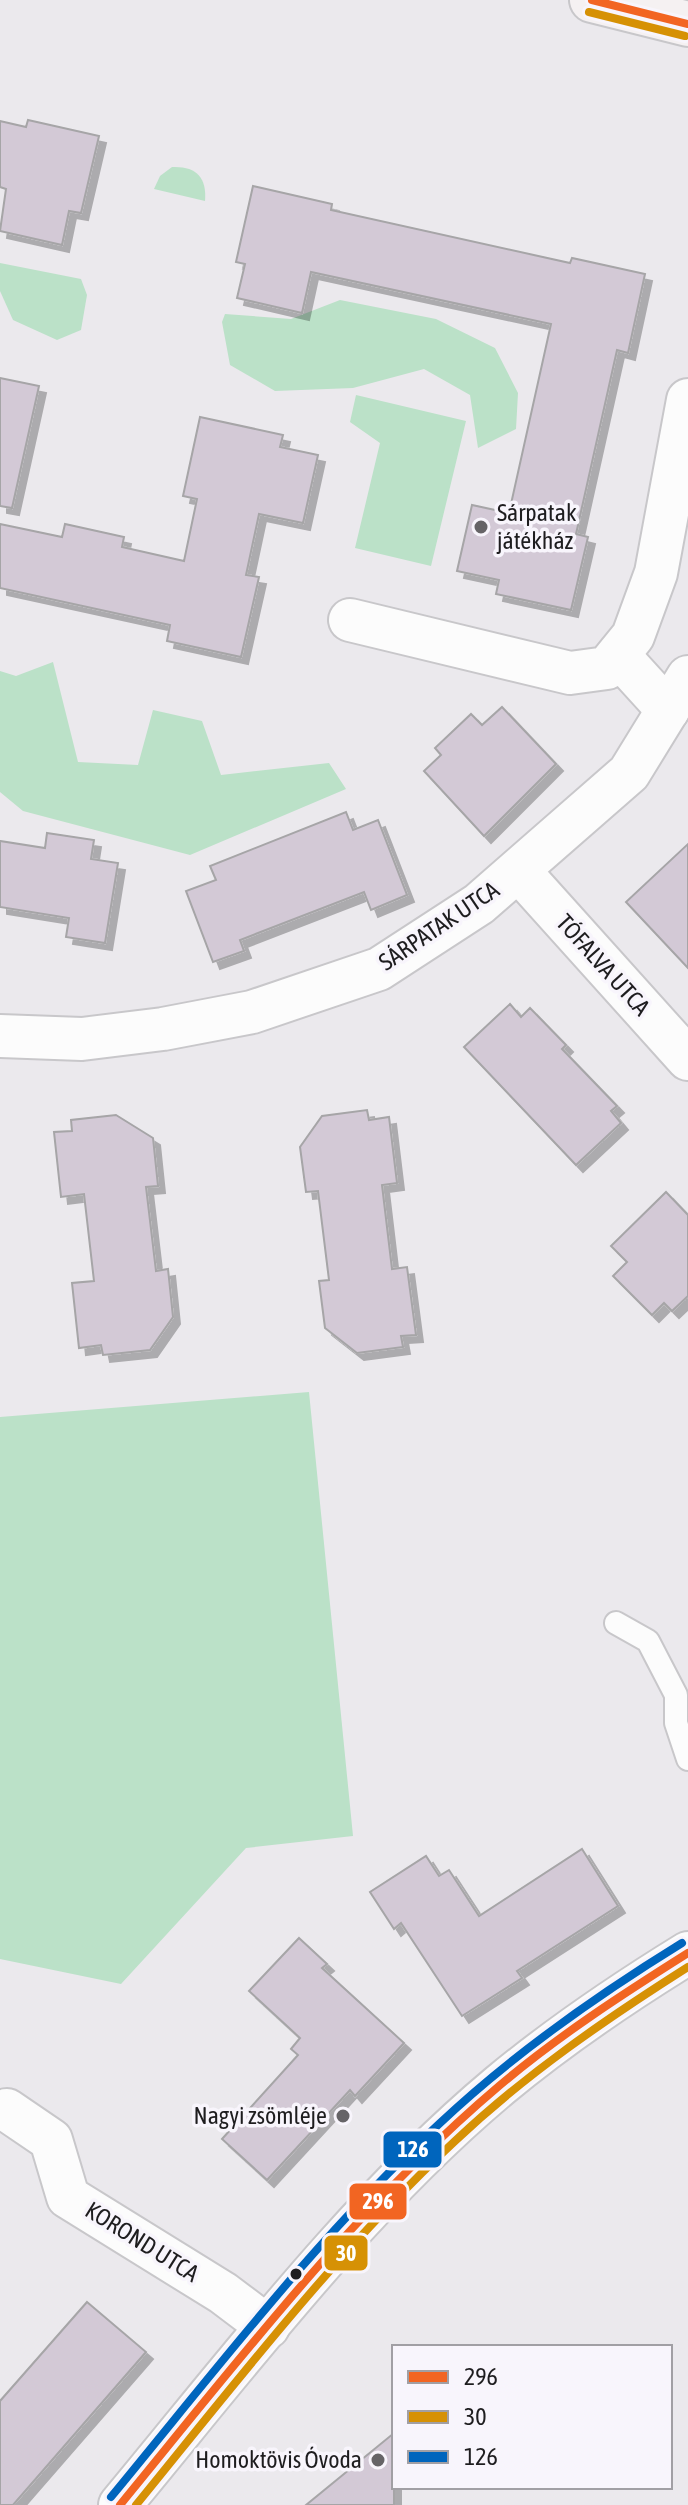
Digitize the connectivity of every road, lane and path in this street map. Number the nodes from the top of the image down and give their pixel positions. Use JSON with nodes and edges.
{"nodes":[{"id":1,"x":592,"y":0,"type":"edge"},
{"id":2,"x":688,"y":24,"type":"edge"},
{"id":3,"x":688,"y":400,"type":"edge"},
{"id":4,"x":350,"y":620,"type":"dead end"},
{"id":5,"x":618,"y":655,"type":"junction"},
{"id":6,"x":678,"y":694,"type":"edge"},
{"id":7,"x":519,"y":871,"type":"junction"},
{"id":8,"x":0,"y":1036,"type":"edge"},
{"id":9,"x":688,"y":1059,"type":"edge"},
{"id":10,"x":616,"y":1623,"type":"dead end"},
{"id":11,"x":688,"y":1759,"type":"edge"},
{"id":12,"x":688,"y":1953,"type":"edge"},
{"id":13,"x":7,"y":2110,"type":"dead end"},
{"id":14,"x":268,"y":2327,"type":"junction"},
{"id":15,"x":120,"y":2505,"type":"edge"}],
"edges":[{"from":1,"to":2,"type":"main road"},
{"from":3,"to":5,"type":"street"},
{"from":4,"to":5,"type":"street"},
{"from":5,"to":6,"type":"street","name":"SÁRPATAK UTCA"},
{"from":6,"to":7,"type":"street","name":"SÁRPATAK UTCA"},
{"from":7,"to":8,"type":"street","name":"SÁRPATAK UTCA"},
{"from":7,"to":9,"type":"street","name":"TÓFALVA UTCA"},
{"from":10,"to":11,"type":"lane"},
{"from":12,"to":14,"type":"street"},
{"from":13,"to":14,"type":"street","name":"KOROND UTCA"},
{"from":14,"to":15,"type":"street"}]}
